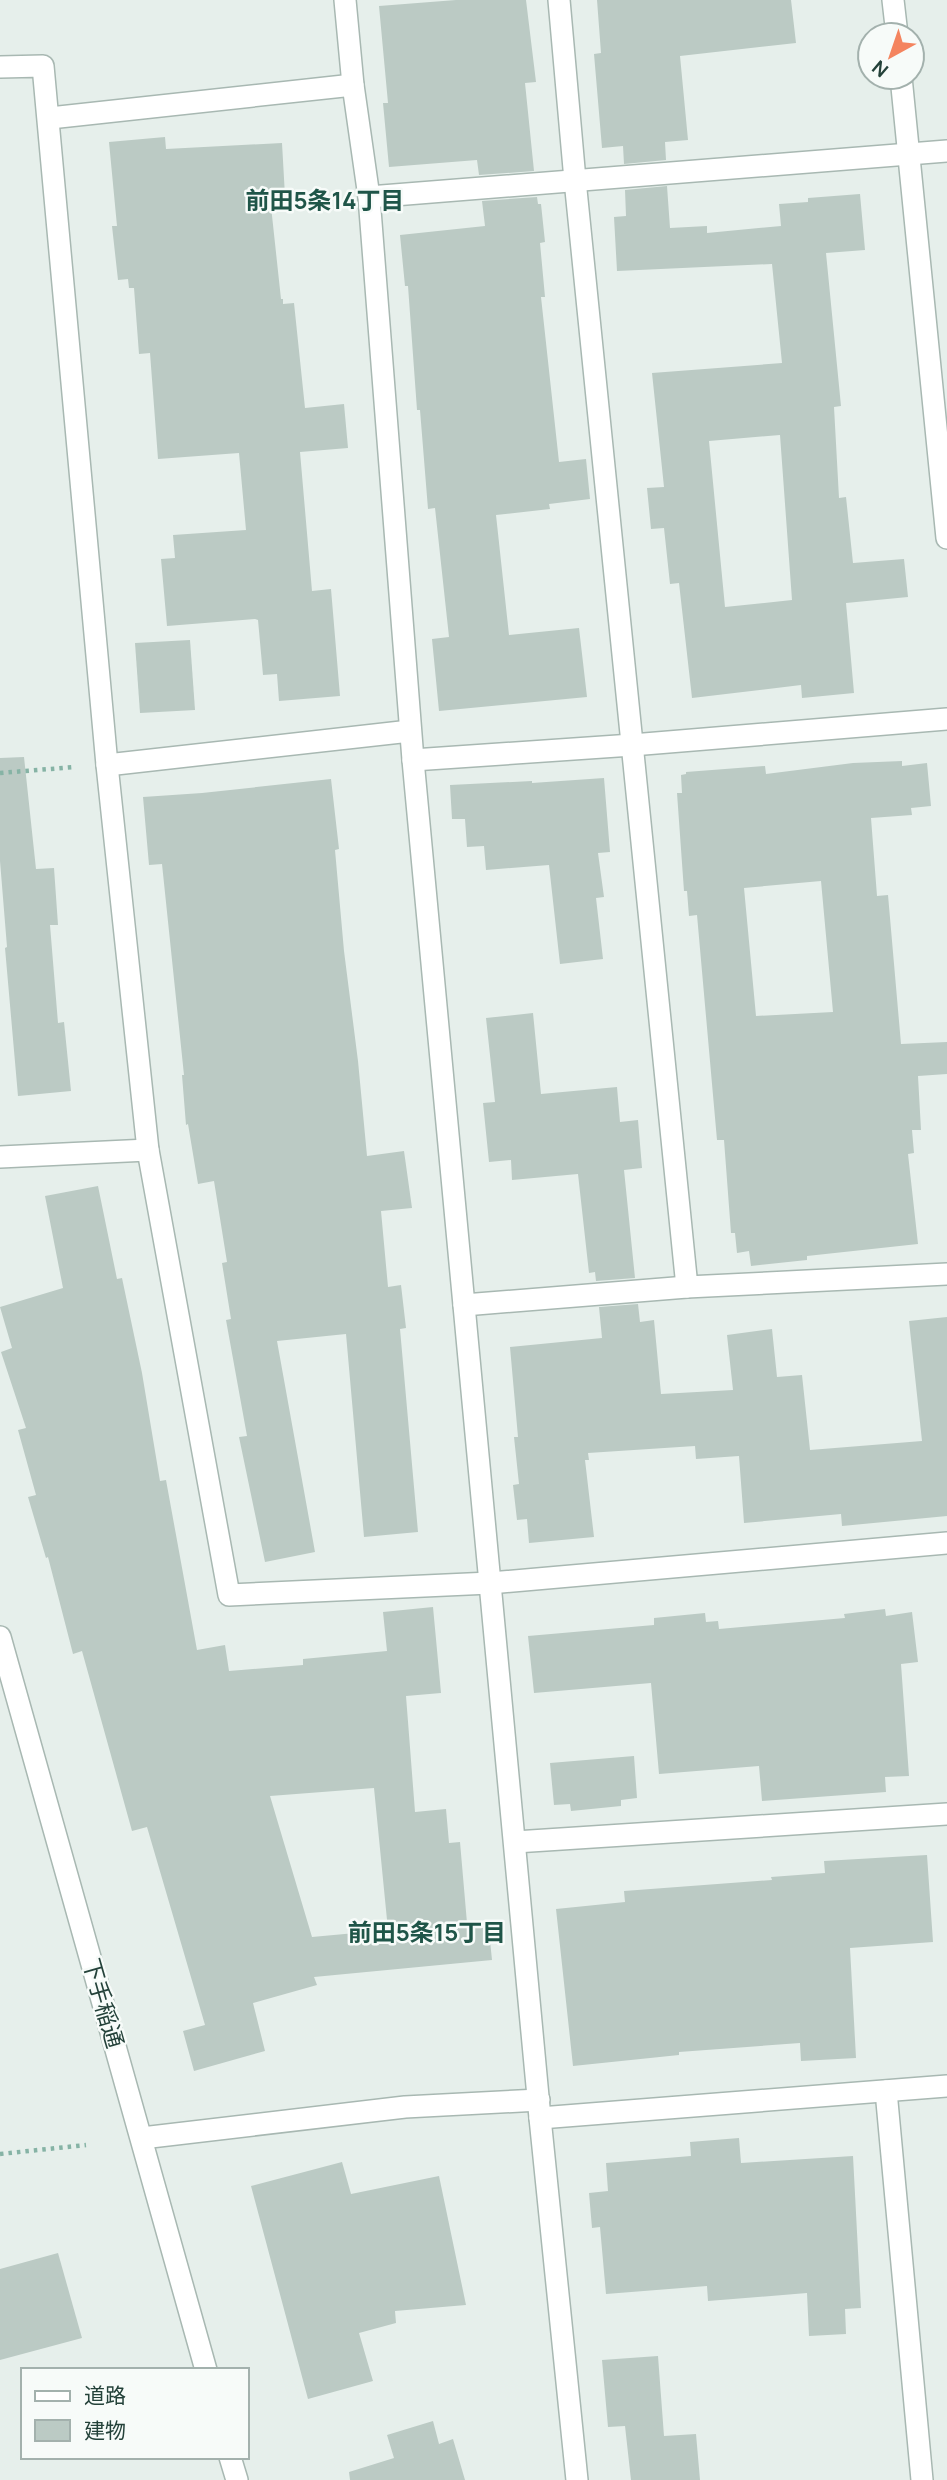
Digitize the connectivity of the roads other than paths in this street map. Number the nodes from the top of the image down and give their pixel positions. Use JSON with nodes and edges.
{"nodes":[{"id":1,"x":345,"y":0,"type":"edge"},
{"id":2,"x":559,"y":0,"type":"edge"},
{"id":3,"x":893,"y":0,"type":"edge"},
{"id":4,"x":895,"y":21,"type":"edge"},
{"id":5,"x":0,"y":67,"type":"edge"},
{"id":6,"x":353,"y":85,"type":"junction"},
{"id":7,"x":902,"y":91,"type":"edge"},
{"id":8,"x":50,"y":118,"type":"junction"},
{"id":9,"x":947,"y":151,"type":"edge"},
{"id":10,"x":909,"y":154,"type":"junction"},
{"id":11,"x":575,"y":180,"type":"junction"},
{"id":12,"x":369,"y":197,"type":"junction"},
{"id":13,"x":947,"y":538,"type":"edge"},
{"id":14,"x":947,"y":719,"type":"edge"},
{"id":15,"x":410,"y":731,"type":"junction"},
{"id":16,"x":632,"y":745,"type":"junction"},
{"id":17,"x":413,"y":760,"type":"junction"},
{"id":18,"x":107,"y":765,"type":"junction"},
{"id":19,"x":149,"y":1150,"type":"junction"},
{"id":20,"x":0,"y":1157,"type":"edge"},
{"id":21,"x":947,"y":1274,"type":"edge"},
{"id":22,"x":687,"y":1287,"type":"junction"},
{"id":23,"x":464,"y":1305,"type":"junction"},
{"id":24,"x":947,"y":1543,"type":"edge"},
{"id":25,"x":490,"y":1583,"type":"junction"},
{"id":26,"x":0,"y":1637,"type":"edge"},
{"id":27,"x":947,"y":1814,"type":"edge"},
{"id":28,"x":515,"y":1842,"type":"junction"},
{"id":29,"x":947,"y":2086,"type":"edge"},
{"id":30,"x":887,"y":2091,"type":"junction"},
{"id":31,"x":540,"y":2109,"type":"junction"},
{"id":32,"x":142,"y":2138,"type":"junction"},
{"id":33,"x":205,"y":2368,"type":"edge"},
{"id":34,"x":231,"y":2459,"type":"edge"},
{"id":35,"x":237,"y":2480,"type":"edge"},
{"id":36,"x":577,"y":2480,"type":"edge"},
{"id":37,"x":922,"y":2480,"type":"edge"}],
"edges":[{"from":1,"to":6,"type":"street"},
{"from":2,"to":11,"type":"street"},
{"from":3,"to":4,"type":"street"},
{"from":5,"to":8,"type":"street"},
{"from":6,"to":8,"type":"street"},
{"from":6,"to":12,"type":"street"},
{"from":7,"to":10,"type":"street"},
{"from":8,"to":18,"type":"street"},
{"from":9,"to":10,"type":"street"},
{"from":10,"to":11,"type":"street"},
{"from":10,"to":13,"type":"street"},
{"from":11,"to":12,"type":"street"},
{"from":11,"to":16,"type":"street"},
{"from":12,"to":15,"type":"street"},
{"from":14,"to":16,"type":"street"},
{"from":15,"to":17,"type":"street"},
{"from":15,"to":18,"type":"street"},
{"from":16,"to":17,"type":"street"},
{"from":16,"to":22,"type":"street"},
{"from":17,"to":23,"type":"street"},
{"from":18,"to":19,"type":"street"},
{"from":19,"to":20,"type":"street"},
{"from":19,"to":25,"type":"street"},
{"from":21,"to":22,"type":"street"},
{"from":22,"to":23,"type":"street"},
{"from":23,"to":25,"type":"street"},
{"from":24,"to":25,"type":"street"},
{"from":25,"to":28,"type":"street"},
{"from":26,"to":32,"type":"street","name":"下手稲通"},
{"from":27,"to":28,"type":"street"},
{"from":28,"to":31,"type":"street"},
{"from":29,"to":30,"type":"street"},
{"from":30,"to":31,"type":"street"},
{"from":30,"to":37,"type":"street"},
{"from":31,"to":32,"type":"street"},
{"from":31,"to":36,"type":"street"},
{"from":32,"to":33,"type":"street","name":"下手稲通"},
{"from":34,"to":35,"type":"street"}]}
